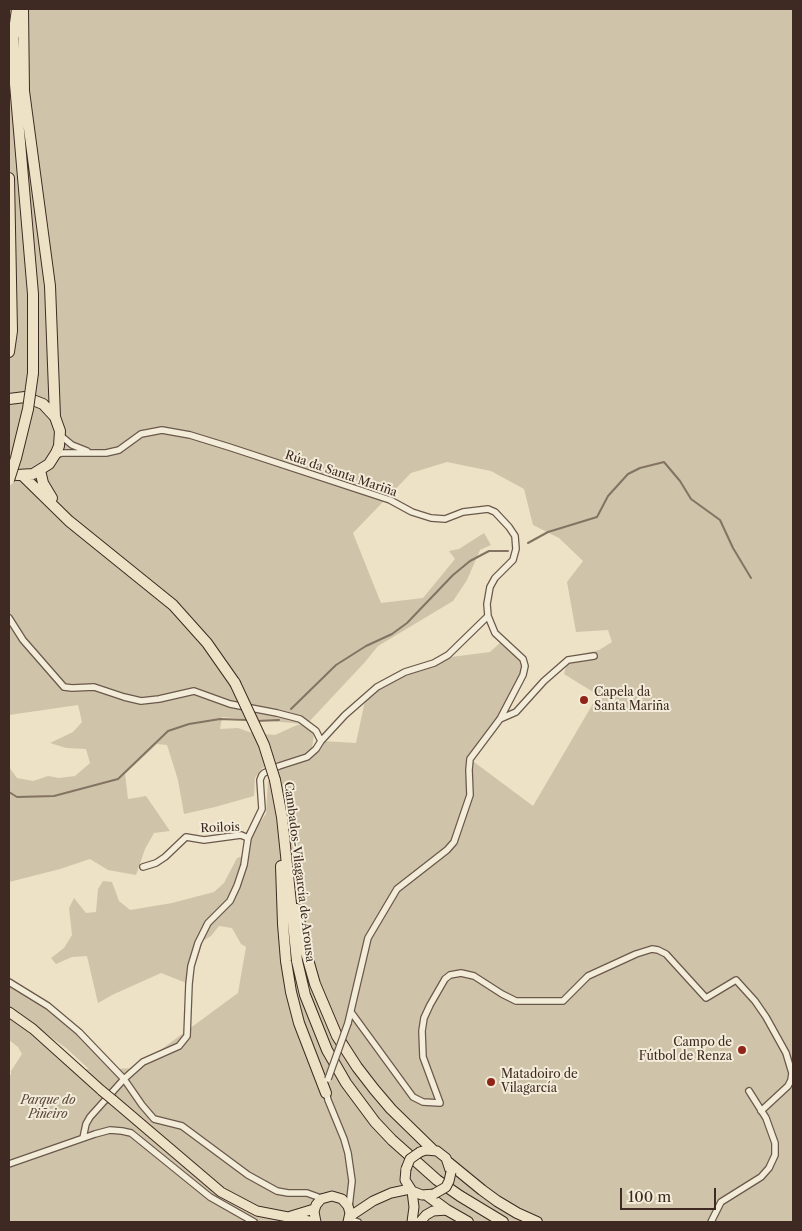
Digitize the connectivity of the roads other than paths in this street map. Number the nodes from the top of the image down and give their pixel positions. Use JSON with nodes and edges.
{"nodes":[{"id":1,"x":11,"y":9,"type":"edge"},
{"id":2,"x":16,"y":9,"type":"edge"},
{"id":3,"x":23,"y":9,"type":"edge"},
{"id":4,"x":9,"y":30,"type":"edge"},
{"id":5,"x":9,"y":178,"type":"edge"},
{"id":6,"x":9,"y":352,"type":"edge"},
{"id":7,"x":9,"y":399,"type":"edge"},
{"id":8,"x":55,"y":417,"type":"junction"},
{"id":9,"x":60,"y":435,"type":"junction"},
{"id":10,"x":96,"y":453,"type":"junction"},
{"id":11,"x":54,"y":456,"type":"junction"},
{"id":12,"x":40,"y":470,"type":"junction"},
{"id":13,"x":9,"y":473,"type":"edge"},
{"id":14,"x":22,"y":476,"type":"junction"},
{"id":15,"x":9,"y":480,"type":"edge"},
{"id":16,"x":69,"y":521,"type":"junction"},
{"id":17,"x":488,"y":616,"type":"junction"},
{"id":18,"x":9,"y":618,"type":"edge"},
{"id":19,"x":594,"y":656,"type":"dead end"},
{"id":20,"x":500,"y":719,"type":"junction"},
{"id":21,"x":321,"y":741,"type":"junction"},
{"id":22,"x":282,"y":817,"type":"junction"},
{"id":23,"x":248,"y":838,"type":"junction"},
{"id":24,"x":142,"y":867,"type":"dead end"},
{"id":25,"x":9,"y":982,"type":"edge"},
{"id":26,"x":9,"y":1012,"type":"edge"},
{"id":27,"x":351,"y":1012,"type":"junction"},
{"id":28,"x":124,"y":1079,"type":"junction"},
{"id":29,"x":749,"y":1092,"type":"dead end"},
{"id":30,"x":326,"y":1093,"type":"junction"},
{"id":31,"x":761,"y":1111,"type":"junction"},
{"id":32,"x":82,"y":1138,"type":"junction"},
{"id":33,"x":432,"y":1149,"type":"junction"},
{"id":34,"x":9,"y":1164,"type":"edge"},
{"id":35,"x":450,"y":1168,"type":"junction"},
{"id":36,"x":405,"y":1172,"type":"junction"},
{"id":37,"x":351,"y":1188,"type":"junction"},
{"id":38,"x":411,"y":1190,"type":"junction"},
{"id":39,"x":391,"y":1194,"type":"junction"},
{"id":40,"x":429,"y":1195,"type":"junction"},
{"id":41,"x":321,"y":1199,"type":"junction"},
{"id":42,"x":314,"y":1208,"type":"junction"},
{"id":43,"x":347,"y":1210,"type":"edge"},
{"id":44,"x":448,"y":1210,"type":"junction"},
{"id":45,"x":281,"y":1216,"type":"junction"},
{"id":46,"x":415,"y":1221,"type":"edge"},
{"id":47,"x":254,"y":1222,"type":"edge"},
{"id":48,"x":315,"y":1222,"type":"edge"},
{"id":49,"x":358,"y":1222,"type":"edge"},
{"id":50,"x":468,"y":1222,"type":"edge"},
{"id":51,"x":503,"y":1222,"type":"edge"},
{"id":52,"x":537,"y":1222,"type":"edge"},
{"id":53,"x":711,"y":1222,"type":"edge"}],
"edges":[{"from":1,"to":4,"type":"highway"},
{"from":2,"to":15,"type":"highway","bridge":true},
{"from":3,"to":8,"type":"highway"},
{"from":5,"to":6,"type":"highway"},
{"from":7,"to":8,"type":"highway"},
{"from":8,"to":9,"type":"highway"},
{"from":9,"to":10,"type":"street","name":"Rúa da Santa Mariña"},
{"from":9,"to":11,"type":"highway"},
{"from":10,"to":11,"type":"street","name":"Rúa da Santa Mariña"},
{"from":10,"to":17,"type":"street","name":"Rúa da Santa Mariña"},
{"from":11,"to":12,"type":"highway"},
{"from":12,"to":14,"type":"highway"},
{"from":12,"to":16,"type":"highway"},
{"from":13,"to":14,"type":"highway"},
{"from":14,"to":16,"type":"highway"},
{"from":16,"to":22,"type":"highway","name":"Cambados-Vilagarcía de Arousa","bridge":true},
{"from":17,"to":20,"type":"street"},
{"from":17,"to":21,"type":"street"},
{"from":18,"to":21,"type":"street"},
{"from":19,"to":20,"type":"street"},
{"from":20,"to":27,"type":"street"},
{"from":21,"to":23,"type":"street"},
{"from":22,"to":30,"type":"highway"},
{"from":22,"to":33,"type":"highway"},
{"from":22,"to":51,"type":"highway","name":"Cambados-Vilagarcía de Arousa"},
{"from":23,"to":24,"type":"street","name":"Roilois"},
{"from":23,"to":28,"type":"street"},
{"from":25,"to":28,"type":"street"},
{"from":26,"to":45,"type":"main road","bridge":true},
{"from":27,"to":30,"type":"street","bridge":true},
{"from":27,"to":31,"type":"street"},
{"from":28,"to":32,"type":"street"},
{"from":28,"to":41,"type":"street"},
{"from":29,"to":31,"type":"street"},
{"from":30,"to":37,"type":"street"},
{"from":31,"to":53,"type":"street"},
{"from":32,"to":34,"type":"street"},
{"from":32,"to":47,"type":"street"},
{"from":33,"to":35,"type":"main road"},
{"from":33,"to":36,"type":"main road","bridge":true},
{"from":35,"to":40,"type":"main road","bridge":true},
{"from":35,"to":52,"type":"highway"},
{"from":36,"to":38,"type":"main road"},
{"from":36,"to":39,"type":"main road"},
{"from":37,"to":43,"type":"street"},
{"from":37,"to":43,"type":"street"},
{"from":38,"to":39,"type":"main road"},
{"from":38,"to":40,"type":"main road"},
{"from":38,"to":46,"type":"main road"},
{"from":39,"to":43,"type":"main road"},
{"from":40,"to":44,"type":"highway"},
{"from":40,"to":46,"type":"main road"},
{"from":41,"to":42,"type":"main road"},
{"from":41,"to":43,"type":"main road"},
{"from":42,"to":45,"type":"main road"},
{"from":42,"to":48,"type":"main road"},
{"from":43,"to":49,"type":"street"},
{"from":44,"to":46,"type":"main road"},
{"from":44,"to":50,"type":"highway"},
{"from":45,"to":48,"type":"main road"}]}
